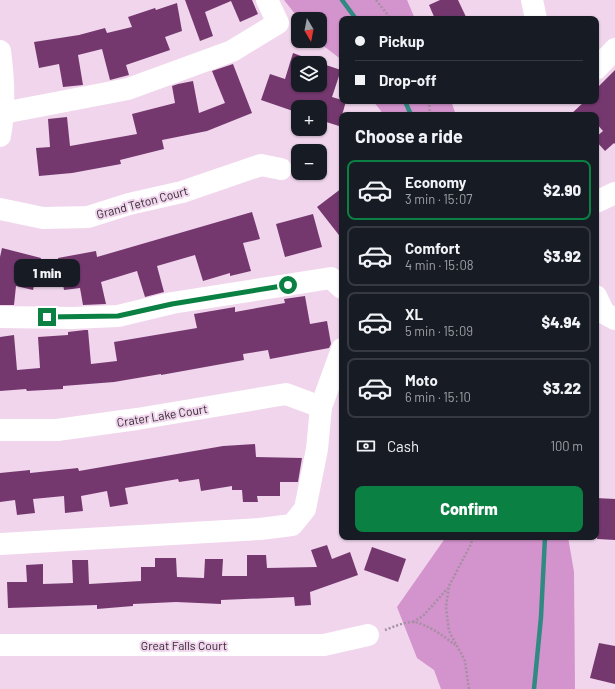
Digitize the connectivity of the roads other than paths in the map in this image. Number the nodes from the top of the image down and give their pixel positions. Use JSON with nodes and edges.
{"nodes":[{"id":1,"x":267,"y":0,"type":"edge"},
{"id":2,"x":532,"y":0,"type":"edge"},
{"id":3,"x":535,"y":16,"type":"edge"},
{"id":4,"x":615,"y":49,"type":"edge"},
{"id":5,"x":0,"y":51,"type":"edge"},
{"id":6,"x":599,"y":66,"type":"edge"},
{"id":7,"x":3,"y":113,"type":"junction"},
{"id":8,"x":0,"y":136,"type":"edge"},
{"id":9,"x":281,"y":169,"type":"dead end"},
{"id":10,"x":615,"y":193,"type":"edge"},
{"id":11,"x":599,"y":201,"type":"edge"},
{"id":12,"x":0,"y":209,"type":"edge"},
{"id":13,"x":339,"y":285,"type":"edge"},
{"id":14,"x":599,"y":303,"type":"edge"},
{"id":15,"x":0,"y":317,"type":"edge"},
{"id":16,"x":615,"y":319,"type":"edge"},
{"id":17,"x":339,"y":357,"type":"edge"},
{"id":18,"x":321,"y":407,"type":"junction"},
{"id":19,"x":0,"y":430,"type":"edge"},
{"id":20,"x":0,"y":544,"type":"edge"},
{"id":21,"x":368,"y":635,"type":"road end"},
{"id":22,"x":0,"y":645,"type":"edge"}],
"edges":[{"from":1,"to":7,"type":"street"},
{"from":2,"to":3,"type":"street"},
{"from":4,"to":6,"type":"street"},
{"from":5,"to":7,"type":"street"},
{"from":7,"to":8,"type":"street"},
{"from":9,"to":12,"type":"street","name":"Grand Teton Court"},
{"from":10,"to":11,"type":"street"},
{"from":13,"to":15,"type":"street"},
{"from":14,"to":16,"type":"street"},
{"from":17,"to":18,"type":"street"},
{"from":18,"to":19,"type":"street","name":"Crater Lake Court"},
{"from":18,"to":20,"type":"street"},
{"from":21,"to":22,"type":"street","name":"Great Falls Court"}]}
